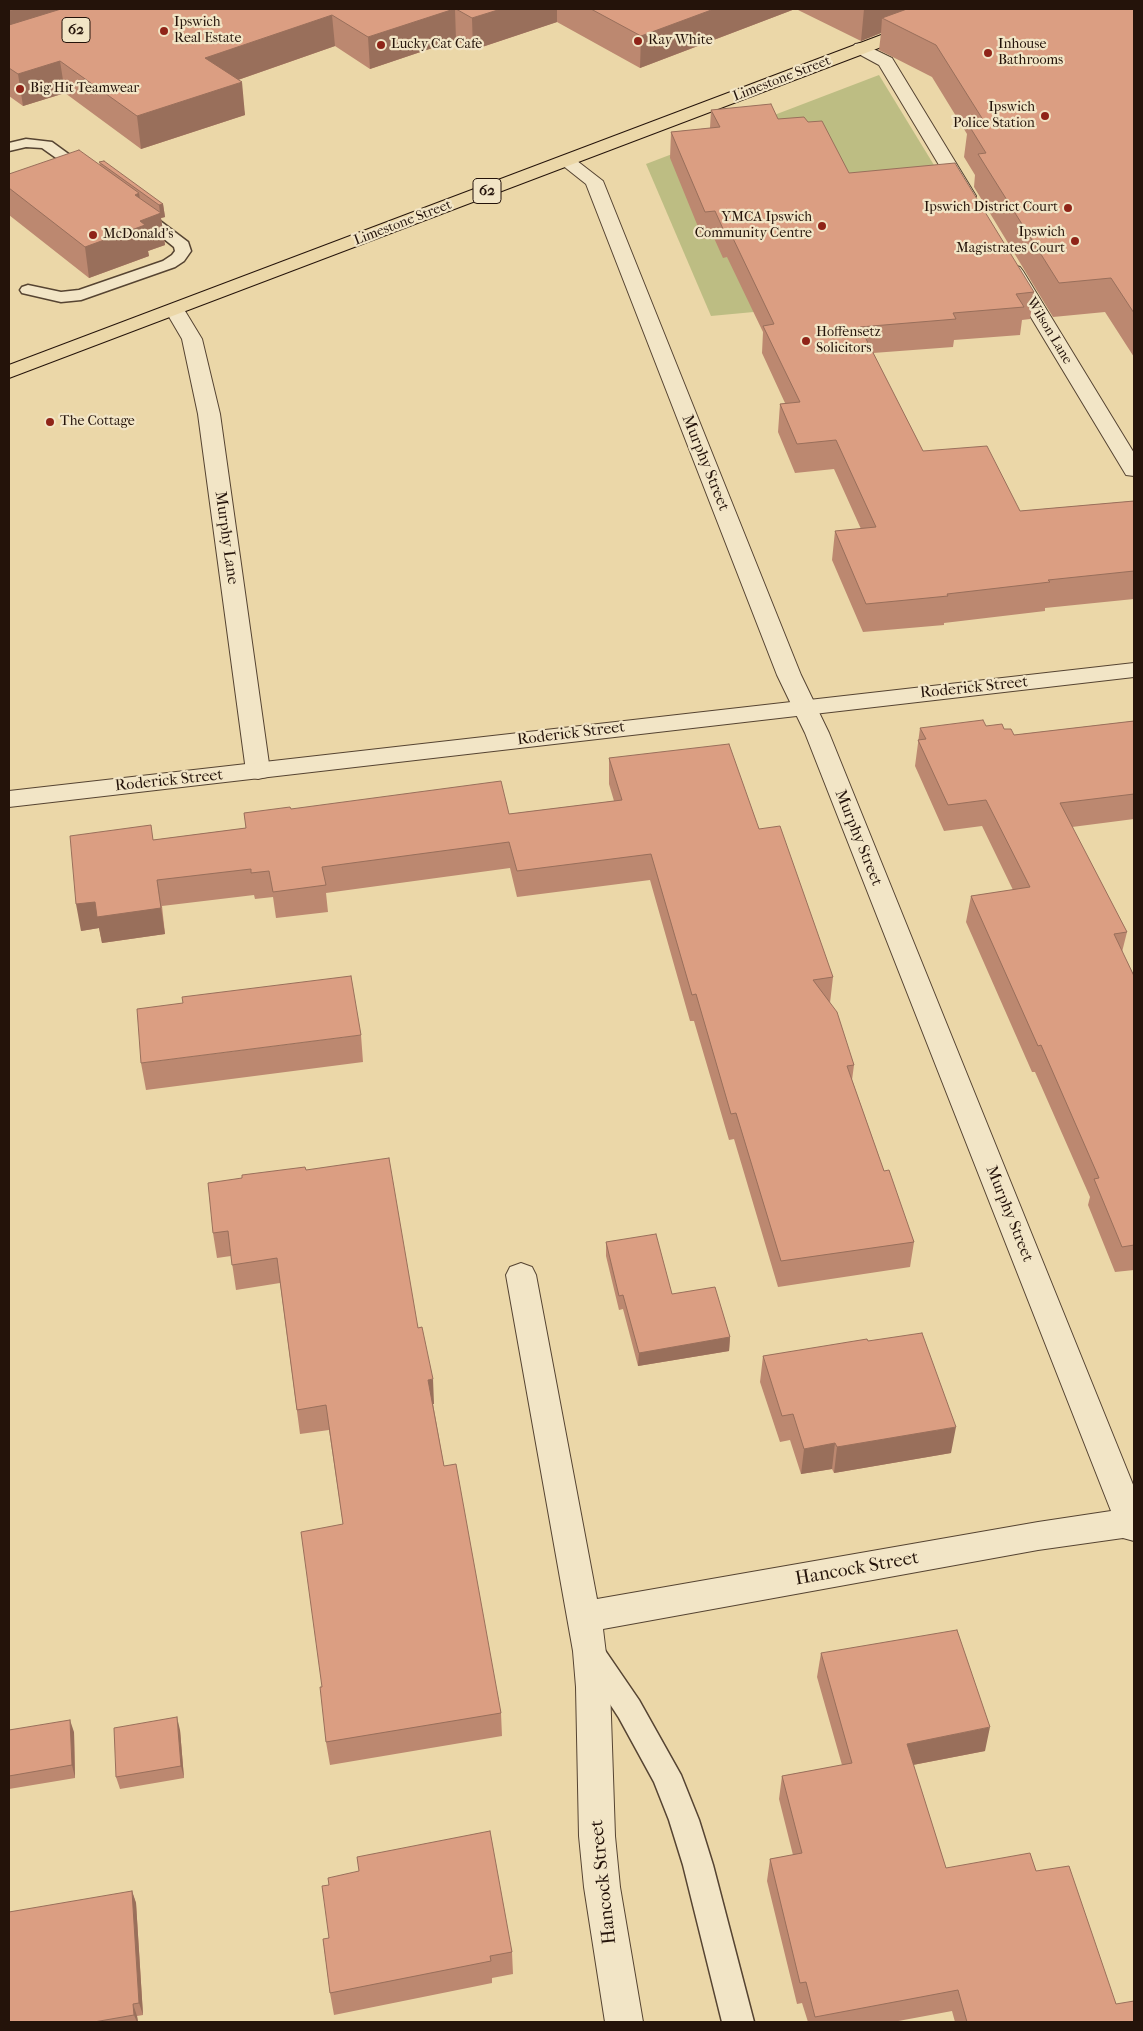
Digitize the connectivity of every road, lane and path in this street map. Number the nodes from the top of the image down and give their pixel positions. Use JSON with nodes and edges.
{"nodes":[{"id":1,"x":966,"y":9,"type":"edge"},
{"id":2,"x":861,"y":48,"type":"junction"},
{"id":3,"x":9,"y":147,"type":"edge"},
{"id":4,"x":61,"y":154,"type":"junction"},
{"id":5,"x":9,"y":161,"type":"edge"},
{"id":6,"x":566,"y":161,"type":"junction"},
{"id":7,"x":100,"y":182,"type":"edge"},
{"id":8,"x":123,"y":200,"type":"edge"},
{"id":9,"x":976,"y":209,"type":"edge"},
{"id":10,"x":1001,"y":251,"type":"edge"},
{"id":11,"x":28,"y":290,"type":"dead end"},
{"id":12,"x":175,"y":310,"type":"junction"},
{"id":13,"x":9,"y":372,"type":"edge"},
{"id":14,"x":1134,"y":470,"type":"edge"},
{"id":15,"x":1134,"y":670,"type":"edge"},
{"id":16,"x":805,"y":707,"type":"junction"},
{"id":17,"x":258,"y":771,"type":"junction"},
{"id":18,"x":9,"y":799,"type":"edge"},
{"id":19,"x":520,"y":1275,"type":"dead end"},
{"id":20,"x":1133,"y":1524,"type":"edge"},
{"id":21,"x":583,"y":1618,"type":"junction"},
{"id":22,"x":590,"y":1651,"type":"junction"},
{"id":23,"x":624,"y":2022,"type":"edge"},
{"id":24,"x":738,"y":2022,"type":"edge"}],
"edges":[{"from":1,"to":2,"type":"main road","name":"Limestone Street","number":"62"},
{"from":2,"to":6,"type":"main road","name":"Limestone Street","number":"62"},
{"from":2,"to":9,"type":"street"},
{"from":3,"to":4,"type":"lane"},
{"from":4,"to":5,"type":"lane"},
{"from":4,"to":7,"type":"lane"},
{"from":6,"to":12,"type":"main road","name":"Limestone Street","number":"62"},
{"from":6,"to":16,"type":"street","name":"Murphy Street"},
{"from":8,"to":11,"type":"lane"},
{"from":10,"to":14,"type":"street","name":"Wilson Lane"},
{"from":12,"to":13,"type":"main road","name":"Limestone Street","number":"62"},
{"from":12,"to":17,"type":"street","name":"Murphy Lane"},
{"from":15,"to":16,"type":"street","name":"Roderick Street"},
{"from":16,"to":17,"type":"street","name":"Roderick Street"},
{"from":16,"to":20,"type":"street","name":"Murphy Street"},
{"from":17,"to":18,"type":"street","name":"Roderick Street"},
{"from":19,"to":21,"type":"street","name":"Hancock Street"},
{"from":20,"to":21,"type":"street","name":"Hancock Street"},
{"from":21,"to":22,"type":"street","name":"Hancock Street"},
{"from":22,"to":23,"type":"street","name":"Hancock Street"},
{"from":22,"to":24,"type":"lane","name":"Hancock Street"}]}
